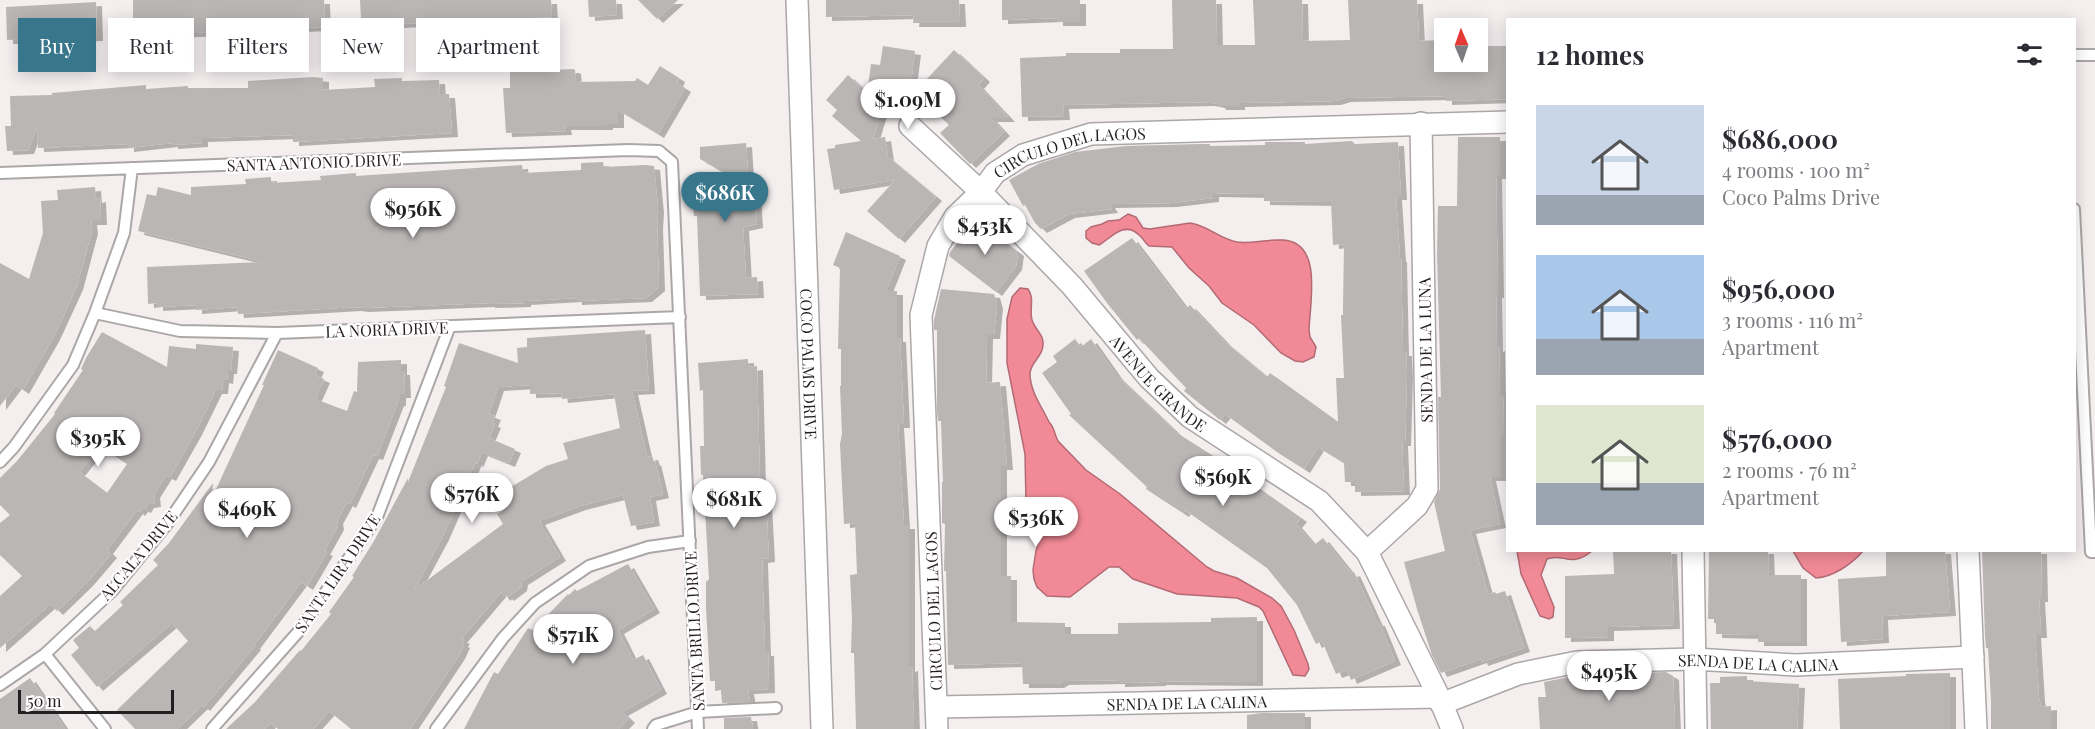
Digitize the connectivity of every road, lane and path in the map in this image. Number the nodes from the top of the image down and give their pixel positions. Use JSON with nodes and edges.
{"nodes":[{"id":1,"x":797,"y":0,"type":"edge"},
{"id":2,"x":2095,"y":55,"type":"edge"},
{"id":3,"x":2076,"y":56,"type":"edge"},
{"id":4,"x":1506,"y":122,"type":"edge"},
{"id":5,"x":1421,"y":123,"type":"junction"},
{"id":6,"x":910,"y":126,"type":"dead end"},
{"id":7,"x":132,"y":168,"type":"junction"},
{"id":8,"x":0,"y":173,"type":"edge"},
{"id":9,"x":981,"y":192,"type":"junction"},
{"id":10,"x":2076,"y":249,"type":"edge"},
{"id":11,"x":95,"y":313,"type":"junction"},
{"id":12,"x":680,"y":317,"type":"junction"},
{"id":13,"x":450,"y":326,"type":"junction"},
{"id":14,"x":277,"y":333,"type":"junction"},
{"id":15,"x":0,"y":462,"type":"edge"},
{"id":16,"x":690,"y":541,"type":"junction"},
{"id":17,"x":1367,"y":552,"type":"junction"},
{"id":18,"x":1693,"y":552,"type":"edge"},
{"id":19,"x":1968,"y":552,"type":"edge"},
{"id":20,"x":2095,"y":552,"type":"edge"},
{"id":21,"x":45,"y":654,"type":"junction"},
{"id":22,"x":1972,"y":657,"type":"junction"},
{"id":23,"x":1694,"y":659,"type":"junction"},
{"id":24,"x":0,"y":685,"type":"edge"},
{"id":25,"x":1440,"y":700,"type":"junction"},
{"id":26,"x":937,"y":707,"type":"junction"},
{"id":27,"x":776,"y":708,"type":"dead end"},
{"id":28,"x":698,"y":712,"type":"junction"},
{"id":29,"x":105,"y":729,"type":"edge"},
{"id":30,"x":212,"y":729,"type":"edge"},
{"id":31,"x":436,"y":729,"type":"edge"},
{"id":32,"x":653,"y":729,"type":"edge"},
{"id":33,"x":698,"y":729,"type":"edge"},
{"id":34,"x":822,"y":729,"type":"edge"},
{"id":35,"x":937,"y":729,"type":"edge"},
{"id":36,"x":1452,"y":729,"type":"edge"},
{"id":37,"x":1696,"y":729,"type":"edge"},
{"id":38,"x":1976,"y":729,"type":"edge"}],
"edges":[{"from":1,"to":34,"type":"street","name":"COCO PALMS DRIVE"},
{"from":2,"to":3,"type":"lane"},
{"from":4,"to":5,"type":"street","name":"CIRCULO DEL LAGOS"},
{"from":5,"to":9,"type":"street","name":"CIRCULO DEL LAGOS"},
{"from":5,"to":17,"type":"street","name":"SENDA DE LA LUNA"},
{"from":6,"to":9,"type":"street","name":"AVENUE GRANDE"},
{"from":7,"to":8,"type":"lane","name":"SANTA ANTONIO DRIVE"},
{"from":7,"to":11,"type":"lane"},
{"from":7,"to":12,"type":"lane","name":"SANTA ANTONIO DRIVE"},
{"from":9,"to":17,"type":"street","name":"AVENUE GRANDE"},
{"from":9,"to":26,"type":"street","name":"CIRCULO DEL LAGOS"},
{"from":10,"to":20,"type":"lane"},
{"from":11,"to":14,"type":"lane","name":"LA NORIA DRIVE"},
{"from":11,"to":15,"type":"lane"},
{"from":12,"to":13,"type":"lane","name":"LA NORIA DRIVE"},
{"from":12,"to":16,"type":"lane","name":"SANTA BRILLO DRIVE"},
{"from":13,"to":14,"type":"lane","name":"LA NORIA DRIVE"},
{"from":13,"to":30,"type":"lane","name":"SANTA LIRA DRIVE"},
{"from":14,"to":21,"type":"lane","name":"ALCALA DRIVE"},
{"from":16,"to":28,"type":"lane","name":"SANTA BRILLO DRIVE"},
{"from":16,"to":31,"type":"lane"},
{"from":17,"to":25,"type":"street","name":"AVENUE GRANDE"},
{"from":18,"to":23,"type":"street"},
{"from":19,"to":22,"type":"street"},
{"from":21,"to":24,"type":"lane","name":"ALCALA DRIVE"},
{"from":21,"to":29,"type":"lane"},
{"from":22,"to":23,"type":"street","name":"SENDA DE LA CALINA"},
{"from":22,"to":38,"type":"street"},
{"from":23,"to":25,"type":"street","name":"SENDA DE LA CALINA"},
{"from":23,"to":37,"type":"street"},
{"from":25,"to":26,"type":"street","name":"SENDA DE LA CALINA"},
{"from":25,"to":36,"type":"street","name":"AVENUE GRANDE"},
{"from":26,"to":35,"type":"street","name":"CIRCULO DEL LAGOS"},
{"from":27,"to":28,"type":"lane"},
{"from":28,"to":32,"type":"lane"},
{"from":28,"to":33,"type":"lane","name":"SANTA BRILLO DRIVE"}]}
